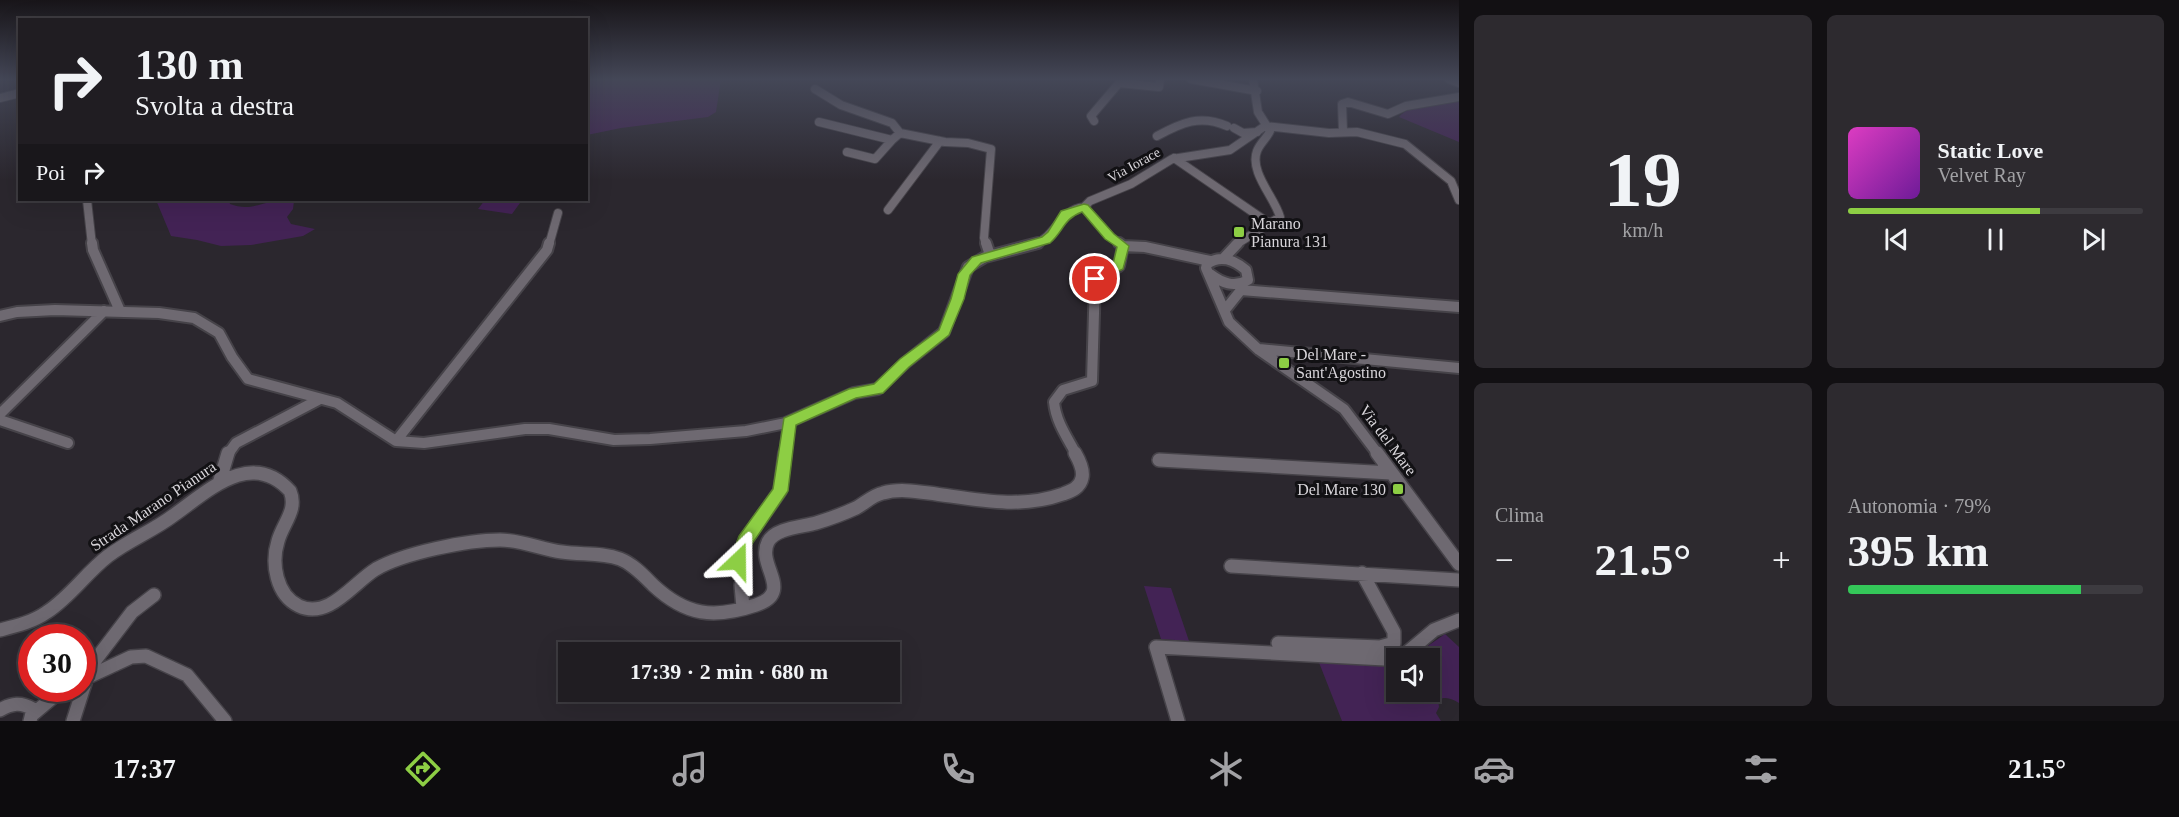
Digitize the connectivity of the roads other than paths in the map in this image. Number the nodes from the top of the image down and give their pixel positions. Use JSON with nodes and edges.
{"nodes":[{"id":1,"x":863,"y":113,"type":"edge"},
{"id":2,"x":1093,"y":113,"type":"edge"},
{"id":3,"x":1256,"y":113,"type":"edge"},
{"id":4,"x":1343,"y":113,"type":"edge"},
{"id":5,"x":1094,"y":121,"type":"dead end"},
{"id":6,"x":819,"y":122,"type":"dead end"},
{"id":7,"x":1265,"y":126,"type":"junction"},
{"id":8,"x":1257,"y":132,"type":"junction"},
{"id":9,"x":1344,"y":132,"type":"junction"},
{"id":10,"x":900,"y":134,"type":"junction"},
{"id":11,"x":1157,"y":136,"type":"dead end"},
{"id":12,"x":892,"y":140,"type":"junction"},
{"id":13,"x":940,"y":141,"type":"junction"},
{"id":14,"x":847,"y":152,"type":"dead end"},
{"id":15,"x":1174,"y":158,"type":"junction"},
{"id":16,"x":1459,"y":200,"type":"edge"},
{"id":17,"x":87,"y":201,"type":"edge"},
{"id":18,"x":1084,"y":207,"type":"junction"},
{"id":19,"x":888,"y":210,"type":"dead end"},
{"id":20,"x":558,"y":213,"type":"dead end"},
{"id":21,"x":1270,"y":224,"type":"junction"},
{"id":22,"x":1123,"y":246,"type":"junction"},
{"id":23,"x":1233,"y":246,"type":"junction"},
{"id":24,"x":990,"y":255,"type":"junction"},
{"id":25,"x":1223,"y":259,"type":"junction"},
{"id":26,"x":1188,"y":260,"type":"junction"},
{"id":27,"x":1210,"y":261,"type":"junction"},
{"id":28,"x":1240,"y":265,"type":"junction"},
{"id":29,"x":1209,"y":273,"type":"junction"},
{"id":30,"x":1236,"y":285,"type":"junction"},
{"id":31,"x":1224,"y":307,"type":"junction"},
{"id":32,"x":1459,"y":307,"type":"edge"},
{"id":33,"x":104,"y":311,"type":"junction"},
{"id":34,"x":120,"y":311,"type":"junction"},
{"id":35,"x":0,"y":316,"type":"edge"},
{"id":36,"x":1258,"y":349,"type":"junction"},
{"id":37,"x":1459,"y":368,"type":"edge"},
{"id":38,"x":318,"y":400,"type":"junction"},
{"id":39,"x":0,"y":414,"type":"edge"},
{"id":40,"x":0,"y":420,"type":"edge"},
{"id":41,"x":789,"y":422,"type":"junction"},
{"id":42,"x":396,"y":441,"type":"junction"},
{"id":43,"x":68,"y":443,"type":"dead end"},
{"id":44,"x":1159,"y":460,"type":"dead end"},
{"id":45,"x":1391,"y":473,"type":"junction"},
{"id":46,"x":220,"y":480,"type":"junction"},
{"id":47,"x":1459,"y":564,"type":"edge"},
{"id":48,"x":1231,"y":566,"type":"dead end"},
{"id":49,"x":1362,"y":573,"type":"junction"},
{"id":50,"x":1459,"y":580,"type":"edge"},
{"id":51,"x":154,"y":594,"type":"dead end"},
{"id":52,"x":743,"y":608,"type":"junction"},
{"id":53,"x":1459,"y":620,"type":"edge"},
{"id":54,"x":0,"y":630,"type":"edge"},
{"id":55,"x":1278,"y":643,"type":"dead end"},
{"id":56,"x":96,"y":661,"type":"edge"},
{"id":57,"x":96,"y":670,"type":"edge"},
{"id":58,"x":49,"y":702,"type":"edge"},
{"id":59,"x":79,"y":702,"type":"edge"},
{"id":60,"x":0,"y":710,"type":"edge"},
{"id":61,"x":31,"y":718,"type":"edge"},
{"id":62,"x":216,"y":718,"type":"edge"},
{"id":63,"x":73,"y":721,"type":"edge"},
{"id":64,"x":1178,"y":721,"type":"edge"}],
"edges":[{"from":1,"to":10,"type":"street"},
{"from":2,"to":5,"type":"street"},
{"from":3,"to":7,"type":"street"},
{"from":4,"to":9,"type":"street"},
{"from":6,"to":12,"type":"street"},
{"from":7,"to":8,"type":"street","name":"Via Iorace"},
{"from":7,"to":9,"type":"street"},
{"from":7,"to":21,"type":"street"},
{"from":8,"to":11,"type":"street"},
{"from":8,"to":15,"type":"street","name":"Via Iorace"},
{"from":9,"to":16,"type":"street"},
{"from":10,"to":12,"type":"street"},
{"from":10,"to":13,"type":"street"},
{"from":12,"to":14,"type":"street"},
{"from":13,"to":19,"type":"street"},
{"from":13,"to":24,"type":"street"},
{"from":15,"to":18,"type":"street","name":"Via Iorace"},
{"from":15,"to":21,"type":"street"},
{"from":17,"to":34,"type":"street"},
{"from":18,"to":22,"type":"street"},
{"from":18,"to":24,"type":"street","name":"Via Iorace"},
{"from":20,"to":42,"type":"street"},
{"from":21,"to":23,"type":"street"},
{"from":22,"to":26,"type":"street"},
{"from":22,"to":52,"type":"street","name":"Strada Marano Pianura"},
{"from":23,"to":25,"type":"street"},
{"from":23,"to":28,"type":"street"},
{"from":24,"to":41,"type":"street"},
{"from":25,"to":27,"type":"street"},
{"from":25,"to":28,"type":"street"},
{"from":26,"to":27,"type":"street"},
{"from":26,"to":29,"type":"street"},
{"from":27,"to":29,"type":"street"},
{"from":28,"to":30,"type":"street"},
{"from":29,"to":30,"type":"street"},
{"from":29,"to":31,"type":"street","name":"Via del Mare"},
{"from":30,"to":31,"type":"street"},
{"from":31,"to":32,"type":"street"},
{"from":31,"to":36,"type":"street","name":"Via del Mare"},
{"from":33,"to":34,"type":"street"},
{"from":33,"to":35,"type":"street"},
{"from":33,"to":39,"type":"street"},
{"from":34,"to":38,"type":"street"},
{"from":36,"to":37,"type":"street"},
{"from":36,"to":45,"type":"street","name":"Via del Mare"},
{"from":38,"to":42,"type":"street"},
{"from":38,"to":46,"type":"street"},
{"from":40,"to":43,"type":"street"},
{"from":41,"to":42,"type":"street"},
{"from":41,"to":52,"type":"street"},
{"from":44,"to":45,"type":"street"},
{"from":45,"to":47,"type":"street","name":"Via del Mare"},
{"from":46,"to":52,"type":"street","name":"Strada Marano Pianura"},
{"from":46,"to":54,"type":"street","name":"Strada Marano Pianura"},
{"from":48,"to":49,"type":"street"},
{"from":49,"to":50,"type":"street"},
{"from":49,"to":55,"type":"street"},
{"from":51,"to":56,"type":"street"},
{"from":53,"to":64,"type":"street"},
{"from":57,"to":62,"type":"street"},
{"from":58,"to":61,"type":"street"},
{"from":59,"to":63,"type":"street"},
{"from":60,"to":61,"type":"street"}]}
